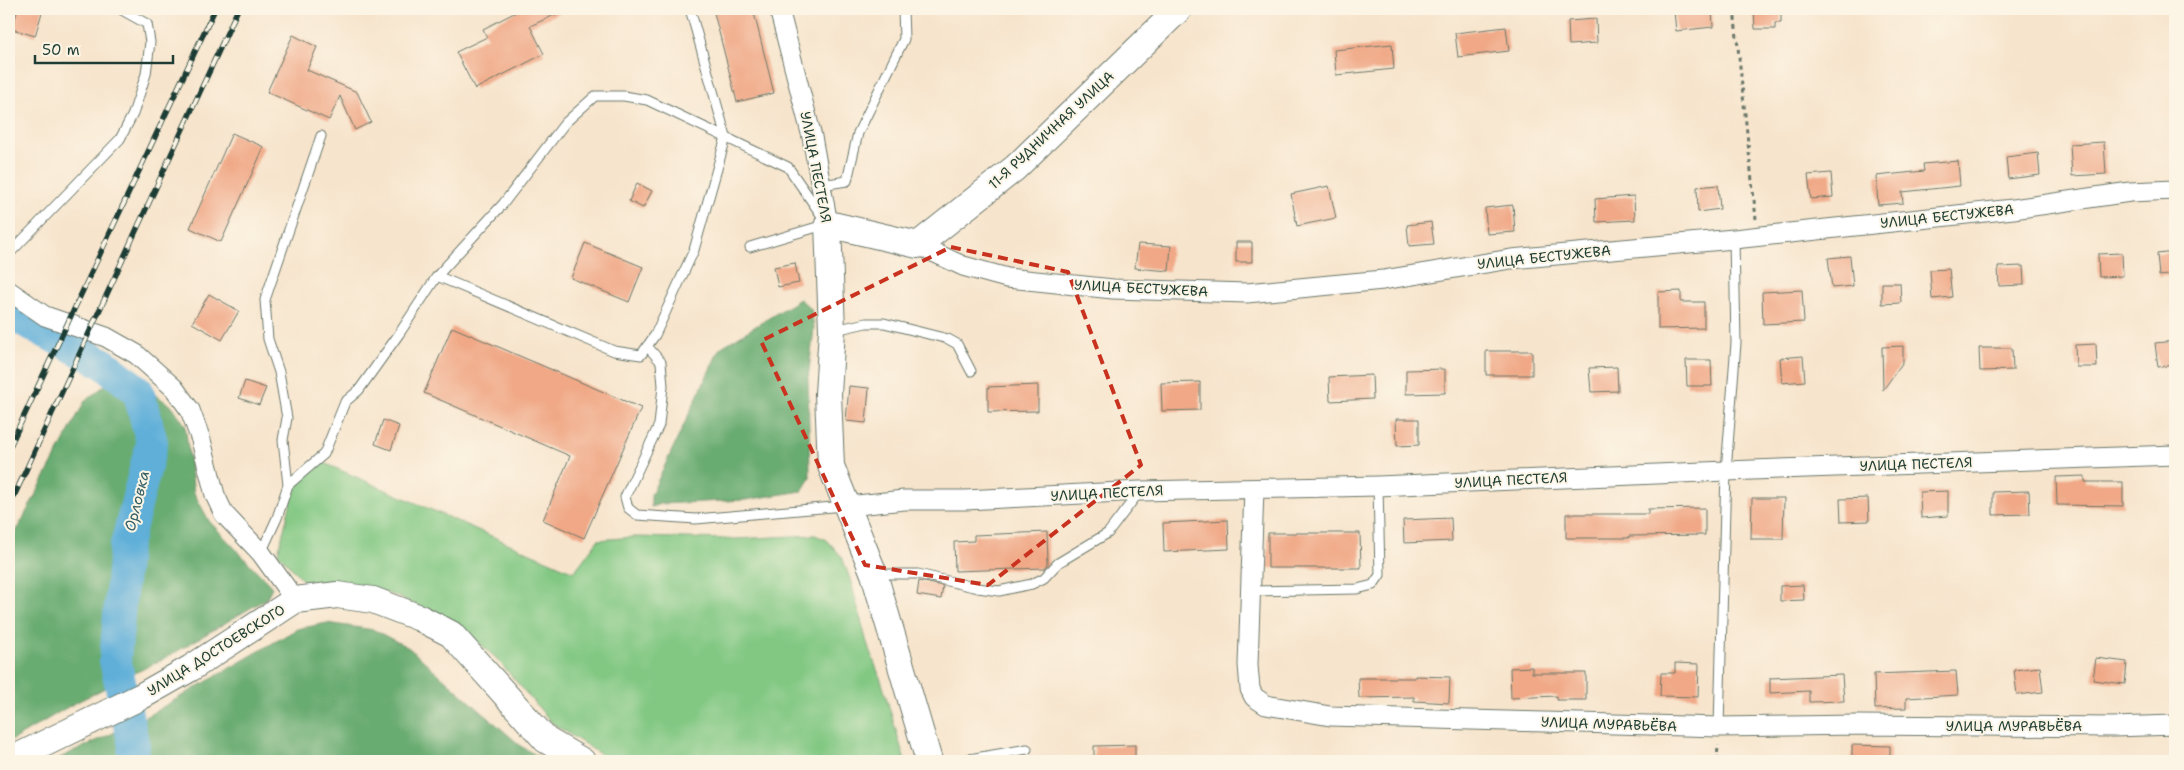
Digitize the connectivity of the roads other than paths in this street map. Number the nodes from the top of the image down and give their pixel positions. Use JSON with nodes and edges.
{"nodes":[{"id":1,"x":120,"y":9,"type":"edge"},
{"id":2,"x":690,"y":9,"type":"edge"},
{"id":3,"x":779,"y":9,"type":"edge"},
{"id":4,"x":903,"y":9,"type":"edge"},
{"id":5,"x":1179,"y":9,"type":"edge"},
{"id":6,"x":322,"y":136,"type":"dead end"},
{"id":7,"x":726,"y":138,"type":"junction"},
{"id":8,"x":821,"y":188,"type":"junction"},
{"id":9,"x":2175,"y":190,"type":"edge"},
{"id":10,"x":828,"y":224,"type":"junction"},
{"id":11,"x":1734,"y":239,"type":"junction"},
{"id":12,"x":918,"y":244,"type":"junction"},
{"id":13,"x":750,"y":247,"type":"dead end"},
{"id":14,"x":9,"y":254,"type":"edge"},
{"id":15,"x":437,"y":276,"type":"junction"},
{"id":16,"x":9,"y":291,"type":"edge"},
{"id":17,"x":832,"y":330,"type":"junction"},
{"id":18,"x":647,"y":346,"type":"junction"},
{"id":19,"x":971,"y":370,"type":"dead end"},
{"id":20,"x":2175,"y":455,"type":"edge"},
{"id":21,"x":1726,"y":471,"type":"junction"},
{"id":22,"x":288,"y":484,"type":"junction"},
{"id":23,"x":1378,"y":486,"type":"junction"},
{"id":24,"x":1254,"y":489,"type":"junction"},
{"id":25,"x":1140,"y":491,"type":"junction"},
{"id":26,"x":848,"y":506,"type":"junction"},
{"id":27,"x":261,"y":552,"type":"junction"},
{"id":28,"x":874,"y":574,"type":"junction"},
{"id":29,"x":1252,"y":591,"type":"junction"},
{"id":30,"x":295,"y":600,"type":"junction"},
{"id":31,"x":2175,"y":725,"type":"edge"},
{"id":32,"x":1719,"y":727,"type":"junction"},
{"id":33,"x":1027,"y":749,"type":"dead end"},
{"id":34,"x":13,"y":761,"type":"edge"},
{"id":35,"x":582,"y":761,"type":"edge"},
{"id":36,"x":929,"y":761,"type":"edge"},
{"id":37,"x":958,"y":761,"type":"edge"}],
"edges":[{"from":1,"to":14,"type":"lane"},
{"from":2,"to":7,"type":"lane"},
{"from":3,"to":8,"type":"street","name":"УЛИЦА ПЕСТЕЛЯ"},
{"from":4,"to":8,"type":"lane"},
{"from":5,"to":12,"type":"main road","name":"11-Я РУДНИЧНАЯ УЛИЦА"},
{"from":6,"to":22,"type":"lane"},
{"from":7,"to":10,"type":"lane"},
{"from":7,"to":15,"type":"lane"},
{"from":7,"to":18,"type":"lane"},
{"from":8,"to":10,"type":"street","name":"УЛИЦА ПЕСТЕЛЯ"},
{"from":9,"to":11,"type":"street","name":"УЛИЦА БЕСТУЖЕВА"},
{"from":10,"to":12,"type":"main road"},
{"from":10,"to":13,"type":"lane"},
{"from":10,"to":17,"type":"main road","name":"УЛИЦА ПЕСТЕЛЯ"},
{"from":11,"to":12,"type":"street","name":"УЛИЦА БЕСТУЖЕВА"},
{"from":11,"to":21,"type":"lane"},
{"from":15,"to":18,"type":"lane"},
{"from":15,"to":22,"type":"lane"},
{"from":16,"to":27,"type":"street"},
{"from":17,"to":19,"type":"lane"},
{"from":17,"to":26,"type":"main road","name":"УЛИЦА ПЕСТЕЛЯ"},
{"from":18,"to":26,"type":"lane"},
{"from":20,"to":21,"type":"street","name":"УЛИЦА ПЕСТЕЛЯ"},
{"from":21,"to":23,"type":"street","name":"УЛИЦА ПЕСТЕЛЯ"},
{"from":21,"to":32,"type":"lane"},
{"from":22,"to":27,"type":"lane"},
{"from":23,"to":24,"type":"street","name":"УЛИЦА ПЕСТЕЛЯ"},
{"from":23,"to":29,"type":"lane"},
{"from":24,"to":25,"type":"street","name":"УЛИЦА ПЕСТЕЛЯ"},
{"from":24,"to":29,"type":"street","name":"УЛИЦА МУРАВЬЁВА"},
{"from":25,"to":26,"type":"street","name":"УЛИЦА ПЕСТЕЛЯ"},
{"from":25,"to":28,"type":"lane"},
{"from":26,"to":28,"type":"main road","name":"УЛИЦА ПЕСТЕЛЯ"},
{"from":27,"to":30,"type":"street"},
{"from":28,"to":36,"type":"main road","name":"УЛИЦА ПЕСТЕЛЯ"},
{"from":29,"to":32,"type":"street","name":"УЛИЦА МУРАВЬЁВА"},
{"from":30,"to":34,"type":"main road","name":"УЛИЦА ДОСТОЕВСКОГО"},
{"from":30,"to":35,"type":"main road","name":"УЛИЦА ДОСТОЕВСКОГО"},
{"from":31,"to":32,"type":"street","name":"УЛИЦА МУРАВЬЁВА"},
{"from":33,"to":37,"type":"lane"}]}
